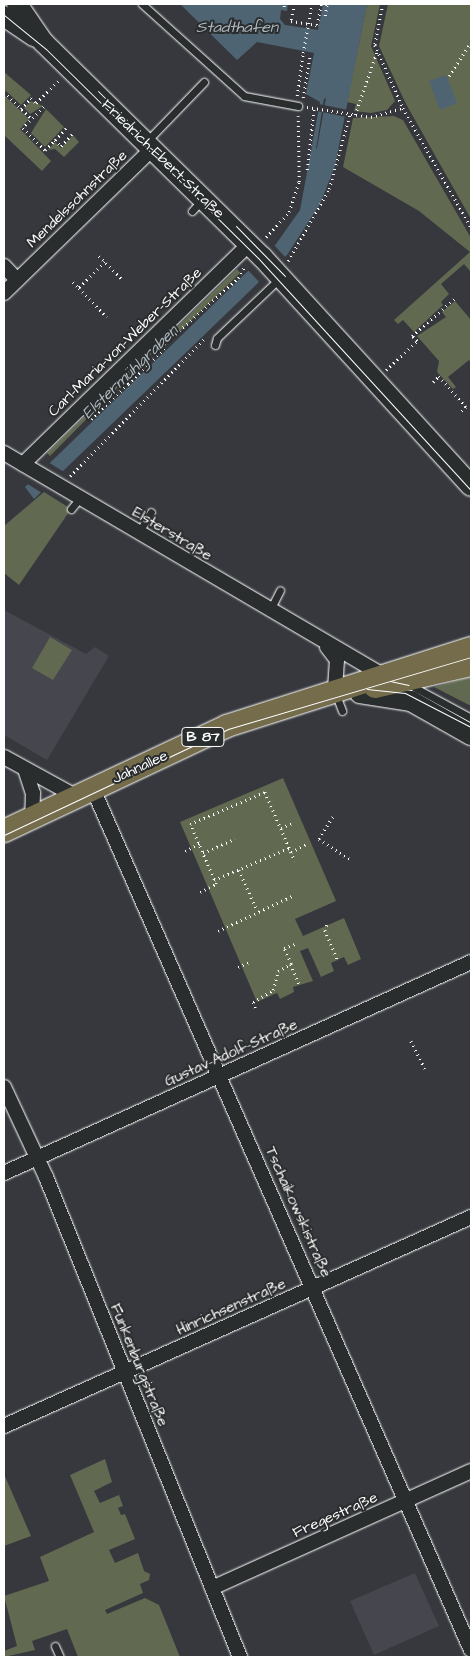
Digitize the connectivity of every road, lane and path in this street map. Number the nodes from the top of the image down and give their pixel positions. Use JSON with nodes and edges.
{"nodes":[{"id":1,"x":17,"y":4,"type":"edge"},
{"id":2,"x":142,"y":4,"type":"edge"},
{"id":3,"x":295,"y":4,"type":"edge"},
{"id":4,"x":312,"y":4,"type":"edge"},
{"id":5,"x":320,"y":4,"type":"edge"},
{"id":6,"x":327,"y":4,"type":"edge"},
{"id":7,"x":383,"y":4,"type":"edge"},
{"id":8,"x":4,"y":16,"type":"edge"},
{"id":9,"x":325,"y":16,"type":"dead end"},
{"id":10,"x":43,"y":42,"type":"junction"},
{"id":11,"x":471,"y":42,"type":"edge"},
{"id":12,"x":377,"y":51,"type":"junction"},
{"id":13,"x":310,"y":55,"type":"dead end"},
{"id":14,"x":449,"y":76,"type":"dead end"},
{"id":15,"x":59,"y":79,"type":"dead end"},
{"id":16,"x":204,"y":82,"type":"dead end"},
{"id":17,"x":4,"y":92,"type":"edge"},
{"id":18,"x":303,"y":93,"type":"dead end"},
{"id":19,"x":298,"y":106,"type":"junction"},
{"id":20,"x":44,"y":107,"type":"dead end"},
{"id":21,"x":21,"y":108,"type":"junction"},
{"id":22,"x":403,"y":108,"type":"junction"},
{"id":23,"x":349,"y":114,"type":"junction"},
{"id":24,"x":355,"y":115,"type":"junction"},
{"id":25,"x":32,"y":119,"type":"junction"},
{"id":26,"x":66,"y":128,"type":"dead end"},
{"id":27,"x":72,"y":134,"type":"dead end"},
{"id":28,"x":55,"y":140,"type":"junction"},
{"id":29,"x":149,"y":146,"type":"junction"},
{"id":30,"x":307,"y":170,"type":"dead end"},
{"id":31,"x":471,"y":227,"type":"edge"},
{"id":32,"x":99,"y":256,"type":"dead end"},
{"id":33,"x":269,"y":258,"type":"junction"},
{"id":34,"x":105,"y":262,"type":"junction"},
{"id":35,"x":4,"y":266,"type":"edge"},
{"id":36,"x":17,"y":280,"type":"junction"},
{"id":37,"x":123,"y":280,"type":"dead end"},
{"id":38,"x":73,"y":282,"type":"dead end"},
{"id":39,"x":79,"y":288,"type":"junction"},
{"id":40,"x":4,"y":293,"type":"edge"},
{"id":41,"x":454,"y":299,"type":"dead end"},
{"id":42,"x":107,"y":317,"type":"dead end"},
{"id":43,"x":215,"y":345,"type":"dead end"},
{"id":44,"x":167,"y":346,"type":"dead end"},
{"id":45,"x":184,"y":363,"type":"dead end"},
{"id":46,"x":383,"y":373,"type":"dead end"},
{"id":47,"x":433,"y":382,"type":"dead end"},
{"id":48,"x":128,"y":384,"type":"dead end"},
{"id":49,"x":460,"y":413,"type":"dead end"},
{"id":50,"x":4,"y":454,"type":"edge"},
{"id":51,"x":23,"y":464,"type":"junction"},
{"id":52,"x":471,"y":486,"type":"edge"},
{"id":53,"x":66,"y":490,"type":"junction"},
{"id":54,"x":151,"y":512,"type":"dead end"},
{"id":55,"x":139,"y":532,"type":"junction"},
{"id":56,"x":280,"y":590,"type":"dead end"},
{"id":57,"x":270,"y":610,"type":"junction"},
{"id":58,"x":324,"y":642,"type":"junction"},
{"id":59,"x":471,"y":648,"type":"edge"},
{"id":60,"x":471,"y":665,"type":"edge"},
{"id":61,"x":380,"y":674,"type":"junction"},
{"id":62,"x":407,"y":684,"type":"junction"},
{"id":63,"x":339,"y":702,"type":"junction"},
{"id":64,"x":471,"y":718,"type":"edge"},
{"id":65,"x":471,"y":735,"type":"edge"},
{"id":66,"x":4,"y":757,"type":"edge"},
{"id":67,"x":25,"y":770,"type":"junction"},
{"id":68,"x":85,"y":793,"type":"junction"},
{"id":69,"x":333,"y":817,"type":"dead end"},
{"id":70,"x":32,"y":818,"type":"junction"},
{"id":71,"x":292,"y":823,"type":"dead end"},
{"id":72,"x":281,"y":828,"type":"junction"},
{"id":73,"x":4,"y":831,"type":"edge"},
{"id":74,"x":235,"y":839,"type":"dead end"},
{"id":75,"x":199,"y":844,"type":"junction"},
{"id":76,"x":305,"y":845,"type":"dead end"},
{"id":77,"x":185,"y":850,"type":"dead end"},
{"id":78,"x":290,"y":850,"type":"junction"},
{"id":79,"x":203,"y":853,"type":"junction"},
{"id":80,"x":351,"y":860,"type":"dead end"},
{"id":81,"x":295,"y":861,"type":"dead end"},
{"id":82,"x":239,"y":870,"type":"junction"},
{"id":83,"x":214,"y":880,"type":"junction"},
{"id":84,"x":200,"y":892,"type":"dead end"},
{"id":85,"x":292,"y":896,"type":"dead end"},
{"id":86,"x":257,"y":910,"type":"junction"},
{"id":87,"x":327,"y":925,"type":"dead end"},
{"id":88,"x":218,"y":931,"type":"dead end"},
{"id":89,"x":295,"y":944,"type":"dead end"},
{"id":90,"x":338,"y":960,"type":"dead end"},
{"id":91,"x":249,"y":962,"type":"dead end"},
{"id":92,"x":471,"y":962,"type":"edge"},
{"id":93,"x":291,"y":964,"type":"junction"},
{"id":94,"x":238,"y":968,"type":"dead end"},
{"id":95,"x":298,"y":984,"type":"dead end"},
{"id":96,"x":255,"y":1008,"type":"dead end"},
{"id":97,"x":412,"y":1040,"type":"dead end"},
{"id":98,"x":425,"y":1069,"type":"dead end"},
{"id":99,"x":219,"y":1076,"type":"junction"},
{"id":100,"x":4,"y":1087,"type":"edge"},
{"id":101,"x":36,"y":1158,"type":"junction"},
{"id":102,"x":4,"y":1173,"type":"edge"},
{"id":103,"x":471,"y":1217,"type":"edge"},
{"id":104,"x":314,"y":1288,"type":"junction"},
{"id":105,"x":125,"y":1372,"type":"junction"},
{"id":106,"x":4,"y":1426,"type":"edge"},
{"id":107,"x":471,"y":1471,"type":"edge"},
{"id":108,"x":406,"y":1500,"type":"junction"},
{"id":109,"x":212,"y":1588,"type":"junction"},
{"id":110,"x":56,"y":1646,"type":"dead end"},
{"id":111,"x":471,"y":1650,"type":"edge"},
{"id":112,"x":60,"y":1657,"type":"edge"},
{"id":113,"x":240,"y":1657,"type":"edge"}],
"edges":[{"from":1,"to":10,"type":"main road","name":"Friedrich-Ebert-Straße"},
{"from":2,"to":19,"type":"lane"},
{"from":3,"to":5,"type":"path"},
{"from":4,"to":19,"type":"path","bridge":true},
{"from":6,"to":9,"type":"path"},
{"from":7,"to":12,"type":"path"},
{"from":8,"to":10,"type":"main road","name":"Friedrich-Ebert-Straße"},
{"from":10,"to":29,"type":"main road","name":"Friedrich-Ebert-Straße"},
{"from":11,"to":14,"type":"path"},
{"from":12,"to":22,"type":"path"},
{"from":12,"to":24,"type":"path"},
{"from":13,"to":18,"type":"path"},
{"from":15,"to":21,"type":"path"},
{"from":16,"to":29,"type":"lane"},
{"from":17,"to":21,"type":"path"},
{"from":19,"to":33,"type":"path"},
{"from":20,"to":25,"type":"path"},
{"from":21,"to":25,"type":"path"},
{"from":22,"to":24,"type":"path"},
{"from":22,"to":31,"type":"path"},
{"from":23,"to":24,"type":"path"},
{"from":23,"to":30,"type":"path"},
{"from":23,"to":33,"type":"path"},
{"from":25,"to":28,"type":"path"},
{"from":26,"to":28,"type":"path"},
{"from":27,"to":28,"type":"path"},
{"from":29,"to":33,"type":"main road","name":"Friedrich-Ebert-Straße"},
{"from":29,"to":36,"type":"street","name":"Mendelssohnstraße"},
{"from":32,"to":34,"type":"path"},
{"from":33,"to":43,"type":"lane"},
{"from":33,"to":51,"type":"street","name":"Carl-Maria-von-Weber-Straße"},
{"from":33,"to":52,"type":"main road","name":"Friedrich-Ebert-Straße"},
{"from":34,"to":37,"type":"path"},
{"from":34,"to":39,"type":"path"},
{"from":35,"to":36,"type":"street"},
{"from":36,"to":40,"type":"street","name":"Mendelssohnstraße"},
{"from":38,"to":39,"type":"path"},
{"from":39,"to":42,"type":"path"},
{"from":41,"to":46,"type":"path"},
{"from":44,"to":48,"type":"path"},
{"from":45,"to":53,"type":"path"},
{"from":47,"to":49,"type":"path"},
{"from":50,"to":51,"type":"street","name":"Elsterstraße"},
{"from":51,"to":53,"type":"street","name":"Elsterstraße"},
{"from":53,"to":55,"type":"street","name":"Elsterstraße"},
{"from":54,"to":55,"type":"lane"},
{"from":55,"to":57,"type":"street","name":"Elsterstraße"},
{"from":56,"to":57,"type":"lane"},
{"from":57,"to":58,"type":"street","name":"Elsterstraße"},
{"from":58,"to":61,"type":"street","name":"Elsterstraße"},
{"from":58,"to":63,"type":"street","name":"Elsterstraße"},
{"from":59,"to":61,"type":"main road","name":"Jahnallee","number":"B 87"},
{"from":60,"to":62,"type":"main road","name":"Jahnallee","number":"B 87"},
{"from":61,"to":62,"type":"lane"},
{"from":61,"to":63,"type":"main road","name":"Jahnallee","number":"B 87"},
{"from":62,"to":63,"type":"main road","name":"Jahnallee","number":"B 87"},
{"from":62,"to":64,"type":"lane"},
{"from":63,"to":65,"type":"main road"},
{"from":63,"to":68,"type":"main road","name":"Jahnallee","number":"B 87"},
{"from":66,"to":67,"type":"street"},
{"from":67,"to":68,"type":"street"},
{"from":67,"to":70,"type":"street"},
{"from":68,"to":70,"type":"main road","name":"Jahnallee","number":"B 87"},
{"from":68,"to":99,"type":"street","name":"Tschaikowskistraße"},
{"from":69,"to":80,"type":"path"},
{"from":70,"to":73,"type":"main road","name":"Jahnallee","number":"B 87"},
{"from":71,"to":72,"type":"path"},
{"from":72,"to":75,"type":"path"},
{"from":72,"to":78,"type":"path"},
{"from":74,"to":79,"type":"path"},
{"from":75,"to":77,"type":"path"},
{"from":75,"to":79,"type":"path"},
{"from":76,"to":78,"type":"path"},
{"from":78,"to":81,"type":"path"},
{"from":78,"to":82,"type":"path"},
{"from":79,"to":83,"type":"path"},
{"from":82,"to":83,"type":"path"},
{"from":82,"to":86,"type":"path"},
{"from":83,"to":84,"type":"path"},
{"from":85,"to":86,"type":"path"},
{"from":86,"to":88,"type":"path"},
{"from":87,"to":90,"type":"path"},
{"from":89,"to":93,"type":"path"},
{"from":91,"to":94,"type":"path"},
{"from":92,"to":99,"type":"street","name":"Gustav-Adolf-Straße"},
{"from":93,"to":95,"type":"path"},
{"from":93,"to":96,"type":"path"},
{"from":97,"to":98,"type":"path"},
{"from":99,"to":101,"type":"street","name":"Gustav-Adolf-Straße"},
{"from":99,"to":104,"type":"street","name":"Tschaikowskistraße"},
{"from":100,"to":101,"type":"street","name":"Funkenburgstraße"},
{"from":101,"to":102,"type":"street","name":"Gustav-Adolf-Straße"},
{"from":101,"to":105,"type":"street","name":"Funkenburgstraße"},
{"from":103,"to":104,"type":"street","name":"Hinrichsenstraße"},
{"from":104,"to":105,"type":"street","name":"Hinrichsenstraße"},
{"from":104,"to":108,"type":"street","name":"Tschaikowskistraße"},
{"from":105,"to":106,"type":"street","name":"Hinrichsenstraße"},
{"from":105,"to":109,"type":"street","name":"Funkenburgstraße"},
{"from":107,"to":108,"type":"street","name":"Fregestraße"},
{"from":108,"to":109,"type":"street","name":"Fregestraße"},
{"from":108,"to":111,"type":"street","name":"Tschaikowskistraße"},
{"from":109,"to":113,"type":"street","name":"Funkenburgstraße"},
{"from":110,"to":112,"type":"lane"}]}
